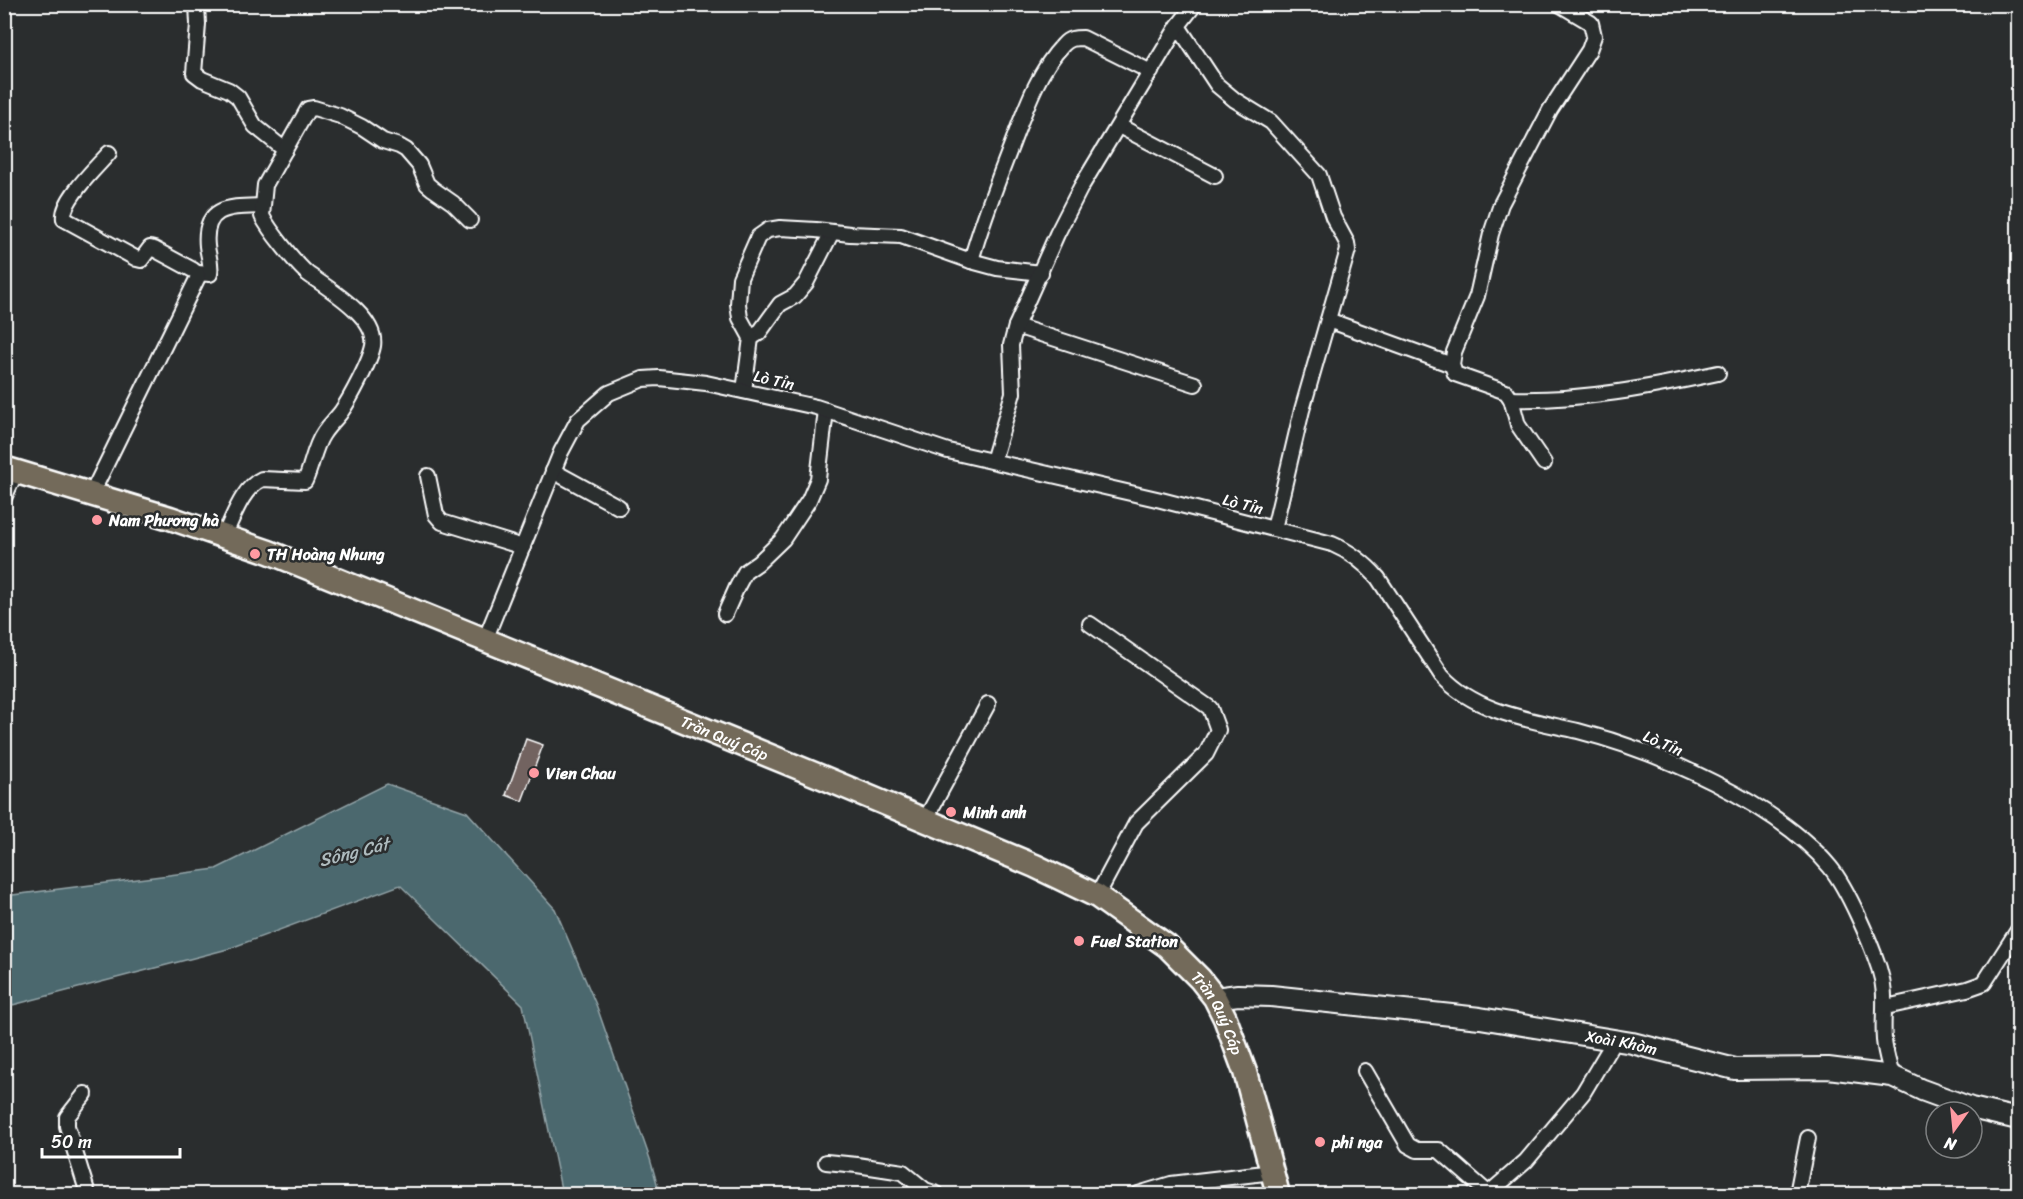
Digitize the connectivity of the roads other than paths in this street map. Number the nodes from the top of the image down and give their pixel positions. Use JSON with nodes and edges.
{"nodes":[{"id":1,"x":197,"y":4,"type":"edge"},
{"id":2,"x":1195,"y":4,"type":"edge"},
{"id":3,"x":1562,"y":5,"type":"edge"},
{"id":4,"x":1178,"y":26,"type":"junction"},
{"id":5,"x":1151,"y":72,"type":"junction"},
{"id":6,"x":1119,"y":126,"type":"junction"},
{"id":7,"x":285,"y":150,"type":"junction"},
{"id":8,"x":109,"y":153,"type":"dead end"},
{"id":9,"x":1215,"y":176,"type":"dead end"},
{"id":10,"x":262,"y":206,"type":"junction"},
{"id":11,"x":470,"y":220,"type":"dead end"},
{"id":12,"x":832,"y":232,"type":"junction"},
{"id":13,"x":971,"y":261,"type":"junction"},
{"id":14,"x":197,"y":273,"type":"junction"},
{"id":15,"x":1041,"y":273,"type":"junction"},
{"id":16,"x":1328,"y":320,"type":"junction"},
{"id":17,"x":1016,"y":326,"type":"junction"},
{"id":18,"x":751,"y":338,"type":"junction"},
{"id":19,"x":1452,"y":365,"type":"junction"},
{"id":20,"x":1718,"y":373,"type":"dead end"},
{"id":21,"x":1195,"y":384,"type":"dead end"},
{"id":22,"x":744,"y":391,"type":"junction"},
{"id":23,"x":1511,"y":399,"type":"junction"},
{"id":24,"x":826,"y":410,"type":"junction"},
{"id":25,"x":993,"y":461,"type":"junction"},
{"id":26,"x":1544,"y":463,"type":"dead end"},
{"id":27,"x":10,"y":470,"type":"edge"},
{"id":28,"x":553,"y":471,"type":"junction"},
{"id":29,"x":428,"y":476,"type":"dead end"},
{"id":30,"x":91,"y":495,"type":"junction"},
{"id":31,"x":4,"y":498,"type":"edge"},
{"id":32,"x":619,"y":507,"type":"dead end"},
{"id":33,"x":1274,"y":529,"type":"junction"},
{"id":34,"x":224,"y":536,"type":"junction"},
{"id":35,"x":523,"y":547,"type":"junction"},
{"id":36,"x":725,"y":614,"type":"dead end"},
{"id":37,"x":1090,"y":624,"type":"dead end"},
{"id":38,"x":485,"y":640,"type":"junction"},
{"id":39,"x":988,"y":704,"type":"dead end"},
{"id":40,"x":925,"y":820,"type":"junction"},
{"id":41,"x":1097,"y":896,"type":"junction"},
{"id":42,"x":2019,"y":930,"type":"edge"},
{"id":43,"x":1215,"y":998,"type":"junction"},
{"id":44,"x":1886,"y":1007,"type":"junction"},
{"id":45,"x":1614,"y":1041,"type":"junction"},
{"id":46,"x":1365,"y":1071,"type":"dead end"},
{"id":47,"x":1892,"y":1076,"type":"junction"},
{"id":48,"x":85,"y":1094,"type":"dead end"},
{"id":49,"x":2019,"y":1119,"type":"edge"},
{"id":50,"x":1808,"y":1138,"type":"dead end"},
{"id":51,"x":826,"y":1162,"type":"dead end"},
{"id":52,"x":1273,"y":1172,"type":"junction"},
{"id":53,"x":88,"y":1194,"type":"edge"},
{"id":54,"x":937,"y":1194,"type":"edge"},
{"id":55,"x":1138,"y":1194,"type":"edge"},
{"id":56,"x":1278,"y":1194,"type":"edge"},
{"id":57,"x":1489,"y":1194,"type":"edge"},
{"id":58,"x":1797,"y":1194,"type":"edge"}],
"edges":[{"from":1,"to":7,"type":"street"},
{"from":2,"to":4,"type":"street"},
{"from":3,"to":19,"type":"street"},
{"from":4,"to":5,"type":"street"},
{"from":4,"to":16,"type":"street"},
{"from":5,"to":6,"type":"street"},
{"from":5,"to":13,"type":"street"},
{"from":6,"to":9,"type":"street"},
{"from":6,"to":15,"type":"street"},
{"from":7,"to":10,"type":"street"},
{"from":7,"to":11,"type":"street"},
{"from":8,"to":14,"type":"street"},
{"from":10,"to":14,"type":"street"},
{"from":10,"to":34,"type":"street"},
{"from":12,"to":13,"type":"street"},
{"from":12,"to":18,"type":"street"},
{"from":12,"to":18,"type":"street"},
{"from":13,"to":15,"type":"street"},
{"from":14,"to":30,"type":"street"},
{"from":15,"to":17,"type":"street"},
{"from":16,"to":19,"type":"street"},
{"from":16,"to":33,"type":"street"},
{"from":17,"to":21,"type":"street"},
{"from":17,"to":25,"type":"street"},
{"from":18,"to":22,"type":"street"},
{"from":19,"to":23,"type":"street"},
{"from":20,"to":23,"type":"street"},
{"from":22,"to":24,"type":"street","name":"Lò Tỉn"},
{"from":22,"to":28,"type":"street","name":"Lò Tỉn"},
{"from":23,"to":26,"type":"street"},
{"from":24,"to":25,"type":"street","name":"Lò Tỉn"},
{"from":24,"to":36,"type":"street"},
{"from":25,"to":33,"type":"street","name":"Lò Tỉn"},
{"from":27,"to":30,"type":"main road","name":"Trần Quý Cáp"},
{"from":27,"to":31,"type":"street"},
{"from":28,"to":32,"type":"street"},
{"from":28,"to":35,"type":"street","name":"Lò Tỉn"},
{"from":29,"to":35,"type":"street"},
{"from":30,"to":34,"type":"main road","name":"Trần Quý Cáp"},
{"from":33,"to":44,"type":"street","name":"Lò Tỉn"},
{"from":34,"to":38,"type":"main road","name":"Trần Quý Cáp"},
{"from":35,"to":38,"type":"street","name":"Lò Tỉn"},
{"from":37,"to":41,"type":"street"},
{"from":38,"to":40,"type":"main road","name":"Trần Quý Cáp"},
{"from":39,"to":40,"type":"street"},
{"from":40,"to":41,"type":"main road","name":"Trần Quý Cáp"},
{"from":41,"to":43,"type":"main road","name":"Trần Quý Cáp"},
{"from":42,"to":44,"type":"street"},
{"from":43,"to":45,"type":"street","name":"Xoài Khòm"},
{"from":43,"to":52,"type":"main road","name":"Trần Quý Cáp"},
{"from":44,"to":47,"type":"street","name":"Lò Tỉn"},
{"from":45,"to":47,"type":"street","name":"Xoài Khòm"},
{"from":45,"to":57,"type":"street"},
{"from":46,"to":57,"type":"street"},
{"from":47,"to":49,"type":"street","name":"Xoài Khòm"},
{"from":48,"to":53,"type":"street"},
{"from":50,"to":58,"type":"street"},
{"from":51,"to":54,"type":"street"},
{"from":52,"to":55,"type":"street"},
{"from":52,"to":56,"type":"main road","name":"Trần Quý Cáp"}]}
